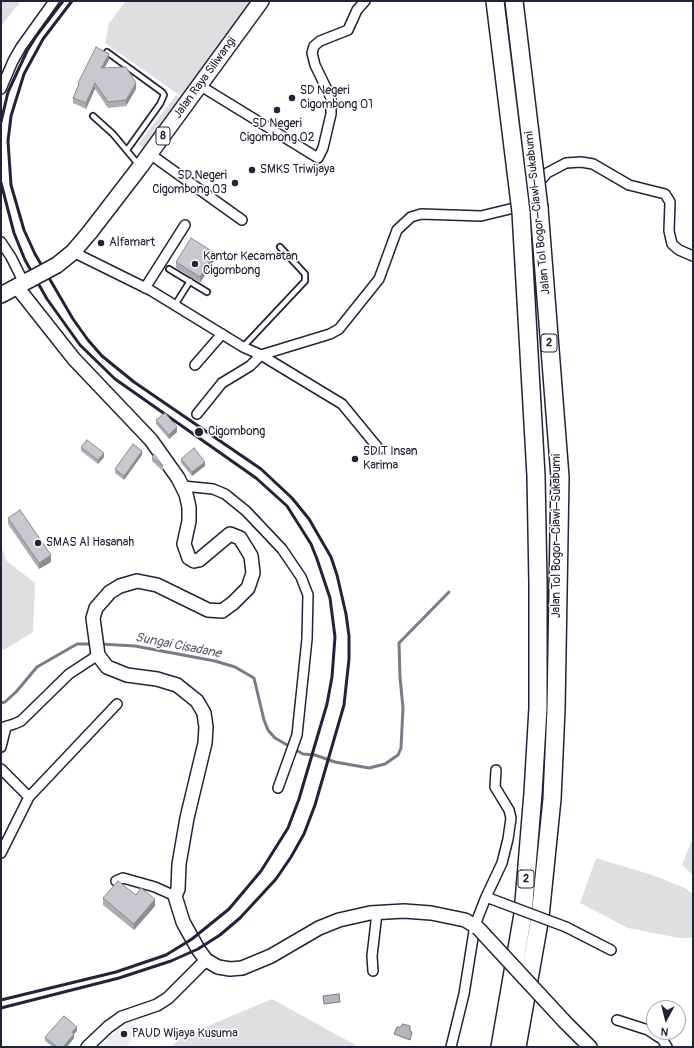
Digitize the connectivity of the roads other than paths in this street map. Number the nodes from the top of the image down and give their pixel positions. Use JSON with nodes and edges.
{"nodes":[{"id":1,"x":54,"y":1,"type":"edge"},
{"id":2,"x":261,"y":1,"type":"edge"},
{"id":3,"x":365,"y":1,"type":"edge"},
{"id":4,"x":495,"y":1,"type":"edge"},
{"id":5,"x":514,"y":1,"type":"edge"},
{"id":6,"x":107,"y":52,"type":"edge"},
{"id":7,"x":199,"y":85,"type":"junction"},
{"id":8,"x":1,"y":89,"type":"edge"},
{"id":9,"x":93,"y":116,"type":"dead end"},
{"id":10,"x":127,"y":150,"type":"junction"},
{"id":11,"x":150,"y":154,"type":"junction"},
{"id":12,"x":140,"y":167,"type":"junction"},
{"id":13,"x":242,"y":220,"type":"dead end"},
{"id":14,"x":185,"y":225,"type":"dead end"},
{"id":15,"x":1,"y":242,"type":"edge"},
{"id":16,"x":280,"y":247,"type":"dead end"},
{"id":17,"x":73,"y":252,"type":"junction"},
{"id":18,"x":693,"y":256,"type":"edge"},
{"id":19,"x":169,"y":269,"type":"dead end"},
{"id":20,"x":190,"y":281,"type":"junction"},
{"id":21,"x":24,"y":283,"type":"junction"},
{"id":22,"x":145,"y":288,"type":"junction"},
{"id":23,"x":207,"y":292,"type":"dead end"},
{"id":24,"x":1,"y":295,"type":"edge"},
{"id":25,"x":175,"y":306,"type":"junction"},
{"id":26,"x":222,"y":334,"type":"junction"},
{"id":27,"x":244,"y":347,"type":"junction"},
{"id":28,"x":262,"y":355,"type":"junction"},
{"id":29,"x":195,"y":365,"type":"dead end"},
{"id":30,"x":197,"y":414,"type":"dead end"},
{"id":31,"x":379,"y":449,"type":"dead end"},
{"id":32,"x":183,"y":486,"type":"junction"},
{"id":33,"x":97,"y":651,"type":"junction"},
{"id":34,"x":117,"y":704,"type":"dead end"},
{"id":35,"x":3,"y":727,"type":"edge"},
{"id":36,"x":1,"y":747,"type":"edge"},
{"id":37,"x":1,"y":769,"type":"edge"},
{"id":38,"x":496,"y":770,"type":"dead end"},
{"id":39,"x":278,"y":788,"type":"dead end"},
{"id":40,"x":29,"y":798,"type":"junction"},
{"id":41,"x":1,"y":853,"type":"edge"},
{"id":42,"x":116,"y":881,"type":"edge"},
{"id":43,"x":175,"y":896,"type":"junction"},
{"id":44,"x":486,"y":897,"type":"junction"},
{"id":45,"x":377,"y":913,"type":"junction"},
{"id":46,"x":477,"y":926,"type":"junction"},
{"id":47,"x":611,"y":950,"type":"dead end"},
{"id":48,"x":206,"y":960,"type":"junction"},
{"id":49,"x":373,"y":971,"type":"dead end"},
{"id":50,"x":618,"y":1020,"type":"dead end"},
{"id":51,"x":87,"y":1047,"type":"edge"},
{"id":52,"x":451,"y":1047,"type":"edge"},
{"id":53,"x":500,"y":1047,"type":"edge"},
{"id":54,"x":517,"y":1047,"type":"edge"},
{"id":55,"x":590,"y":1047,"type":"edge"},
{"id":56,"x":667,"y":1047,"type":"edge"}],
"edges":[{"from":1,"to":8,"type":"street"},
{"from":2,"to":7,"type":"highway","name":"Jalan Raya Siliwangi","number":"8"},
{"from":3,"to":7,"type":"street"},
{"from":4,"to":53,"type":"highway","name":"Jalan Tol Bogor–Ciawi–Sukabumi","number":"2","bridge":true},
{"from":5,"to":54,"type":"highway","name":"Jalan Tol Bogor–Ciawi–Sukabumi","number":"2","bridge":true},
{"from":6,"to":10,"type":"lane"},
{"from":7,"to":11,"type":"highway","name":"Jalan Raya Siliwangi","number":"8"},
{"from":9,"to":10,"type":"lane"},
{"from":10,"to":12,"type":"lane"},
{"from":11,"to":12,"type":"highway","name":"Jalan Raya Siliwangi","number":"8"},
{"from":11,"to":13,"type":"street"},
{"from":12,"to":17,"type":"highway","name":"Jalan Raya Siliwangi","number":"8"},
{"from":14,"to":22,"type":"street"},
{"from":15,"to":21,"type":"street"},
{"from":16,"to":27,"type":"lane"},
{"from":17,"to":21,"type":"highway","name":"Jalan Raya Siliwangi","number":"8","bridge":true},
{"from":17,"to":22,"type":"street"},
{"from":18,"to":28,"type":"street"},
{"from":19,"to":20,"type":"lane"},
{"from":20,"to":23,"type":"lane"},
{"from":20,"to":25,"type":"lane"},
{"from":21,"to":24,"type":"highway","number":"8"},
{"from":21,"to":32,"type":"main road"},
{"from":22,"to":25,"type":"street"},
{"from":25,"to":26,"type":"street"},
{"from":26,"to":27,"type":"street"},
{"from":26,"to":29,"type":"street"},
{"from":27,"to":28,"type":"street"},
{"from":28,"to":30,"type":"street"},
{"from":28,"to":31,"type":"street"},
{"from":32,"to":33,"type":"main road"},
{"from":32,"to":39,"type":"street"},
{"from":33,"to":35,"type":"street"},
{"from":33,"to":43,"type":"main road"},
{"from":34,"to":40,"type":"street"},
{"from":35,"to":36,"type":"street"},
{"from":37,"to":40,"type":"street"},
{"from":38,"to":44,"type":"street"},
{"from":40,"to":41,"type":"street"},
{"from":42,"to":43,"type":"street"},
{"from":43,"to":48,"type":"main road"},
{"from":44,"to":46,"type":"street"},
{"from":44,"to":47,"type":"street","bridge":true},
{"from":45,"to":46,"type":"main road"},
{"from":45,"to":48,"type":"main road"},
{"from":45,"to":49,"type":"street"},
{"from":46,"to":52,"type":"street"},
{"from":46,"to":55,"type":"main road","bridge":true},
{"from":48,"to":51,"type":"street"},
{"from":50,"to":56,"type":"street"}]}
